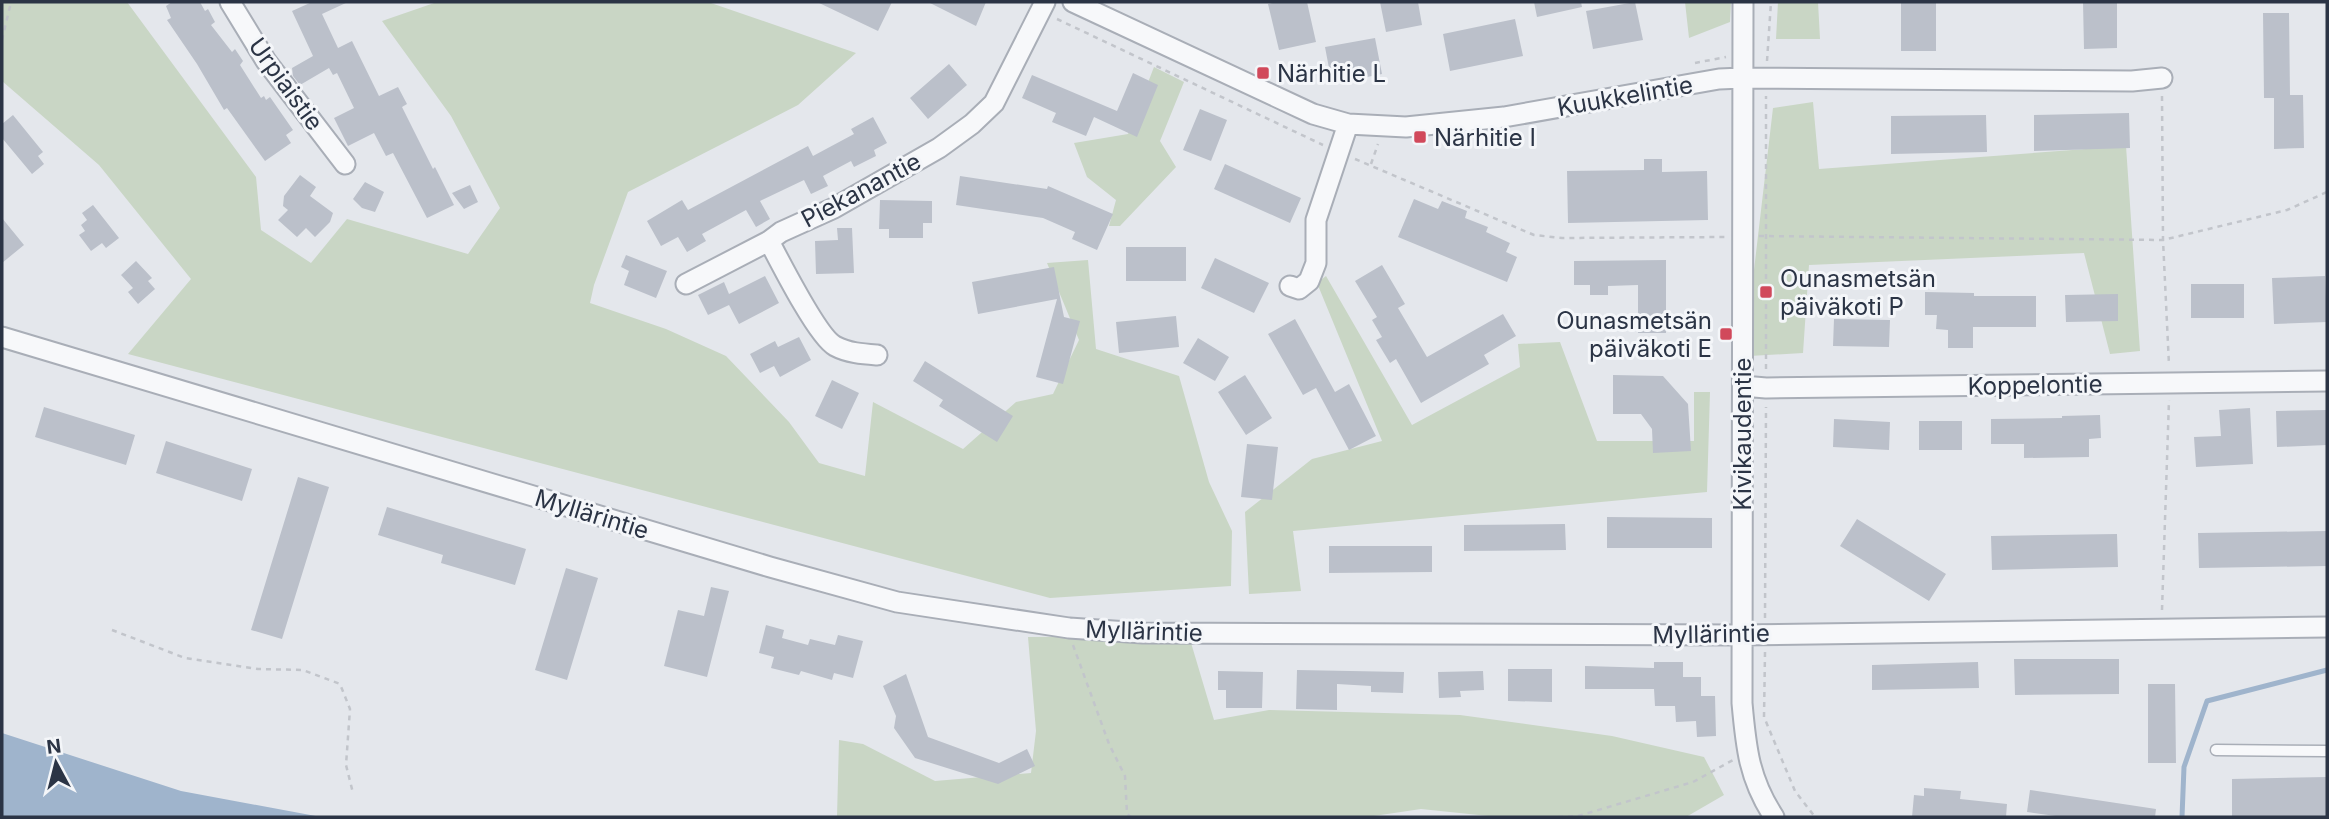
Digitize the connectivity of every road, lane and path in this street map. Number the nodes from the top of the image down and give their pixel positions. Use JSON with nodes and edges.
{"nodes":[{"id":1,"x":11,"y":2,"type":"edge"},
{"id":2,"x":230,"y":2,"type":"edge"},
{"id":3,"x":1073,"y":2,"type":"edge"},
{"id":4,"x":1743,"y":2,"type":"edge"},
{"id":5,"x":1771,"y":2,"type":"edge"},
{"id":6,"x":1043,"y":6,"type":"edge"},
{"id":7,"x":2,"y":40,"type":"edge"},
{"id":8,"x":1742,"y":78,"type":"junction"},
{"id":9,"x":1766,"y":78,"type":"junction"},
{"id":10,"x":2162,"y":78,"type":"joint"},
{"id":11,"x":1348,"y":124,"type":"junction"},
{"id":12,"x":1380,"y":138,"type":"dead end"},
{"id":13,"x":1338,"y":152,"type":"junction"},
{"id":14,"x":345,"y":164,"type":"dead end"},
{"id":15,"x":1371,"y":165,"type":"junction"},
{"id":16,"x":2327,"y":192,"type":"edge"},
{"id":17,"x":1766,"y":235,"type":"junction"},
{"id":18,"x":1744,"y":237,"type":"junction"},
{"id":19,"x":2162,"y":240,"type":"junction"},
{"id":20,"x":769,"y":241,"type":"junction"},
{"id":21,"x":686,"y":284,"type":"dead end"},
{"id":22,"x":1290,"y":286,"type":"dead end"},
{"id":23,"x":2,"y":337,"type":"edge"},
{"id":24,"x":877,"y":355,"type":"dead end"},
{"id":25,"x":2327,"y":381,"type":"edge"},
{"id":26,"x":2169,"y":383,"type":"junction"},
{"id":27,"x":1743,"y":386,"type":"junction"},
{"id":28,"x":1766,"y":388,"type":"junction"},
{"id":29,"x":2327,"y":627,"type":"edge"},
{"id":30,"x":1069,"y":628,"type":"junction"},
{"id":31,"x":112,"y":630,"type":"dead end"},
{"id":32,"x":2161,"y":631,"type":"junction"},
{"id":33,"x":1765,"y":633,"type":"junction"},
{"id":34,"x":1741,"y":635,"type":"junction"},
{"id":35,"x":1747,"y":750,"type":"junction"},
{"id":36,"x":2216,"y":750,"type":"dead end"},
{"id":37,"x":2327,"y":751,"type":"edge"},
{"id":38,"x":353,"y":793,"type":"dead end"},
{"id":39,"x":1130,"y":817,"type":"edge"},
{"id":40,"x":1558,"y":817,"type":"edge"},
{"id":41,"x":1774,"y":817,"type":"edge"},
{"id":42,"x":1815,"y":817,"type":"edge"}],
"edges":[{"from":1,"to":7,"type":"path"},
{"from":2,"to":14,"type":"street","name":"Urpiaistie"},
{"from":3,"to":11,"type":"street","name":"Kuukkelintie"},
{"from":4,"to":8,"type":"street","name":"Kivikaudentie"},
{"from":5,"to":9,"type":"path"},
{"from":6,"to":13,"type":"path"},
{"from":6,"to":20,"type":"street","name":"Piekanantie"},
{"from":8,"to":9,"type":"street","name":"Kuukkelintie"},
{"from":8,"to":11,"type":"street","name":"Kuukkelintie"},
{"from":8,"to":18,"type":"street","name":"Kivikaudentie"},
{"from":9,"to":10,"type":"street","name":"Kuukkelintie"},
{"from":9,"to":17,"type":"path"},
{"from":10,"to":19,"type":"path"},
{"from":11,"to":13,"type":"street"},
{"from":12,"to":15,"type":"path"},
{"from":13,"to":15,"type":"path"},
{"from":13,"to":22,"type":"street"},
{"from":15,"to":18,"type":"path"},
{"from":16,"to":19,"type":"path"},
{"from":17,"to":18,"type":"path"},
{"from":17,"to":19,"type":"path"},
{"from":17,"to":28,"type":"path"},
{"from":18,"to":27,"type":"street","name":"Kivikaudentie"},
{"from":19,"to":26,"type":"path"},
{"from":20,"to":21,"type":"street","name":"Piekanantie"},
{"from":20,"to":24,"type":"street"},
{"from":23,"to":30,"type":"street","name":"Myllärintie"},
{"from":25,"to":26,"type":"street","name":"Koppelontie"},
{"from":26,"to":28,"type":"street","name":"Koppelontie"},
{"from":26,"to":32,"type":"path"},
{"from":27,"to":28,"type":"street","name":"Koppelontie"},
{"from":27,"to":34,"type":"street","name":"Kivikaudentie"},
{"from":28,"to":33,"type":"path"},
{"from":29,"to":32,"type":"street","name":"Myllärintie"},
{"from":30,"to":34,"type":"street","name":"Myllärintie"},
{"from":30,"to":39,"type":"path"},
{"from":31,"to":38,"type":"path"},
{"from":32,"to":33,"type":"street","name":"Myllärintie"},
{"from":33,"to":34,"type":"street","name":"Myllärintie"},
{"from":33,"to":42,"type":"path"},
{"from":34,"to":35,"type":"street","name":"Kivikaudentie"},
{"from":35,"to":40,"type":"path"},
{"from":35,"to":41,"type":"street","name":"Kivikaudentie"},
{"from":36,"to":37,"type":"lane"}]}
